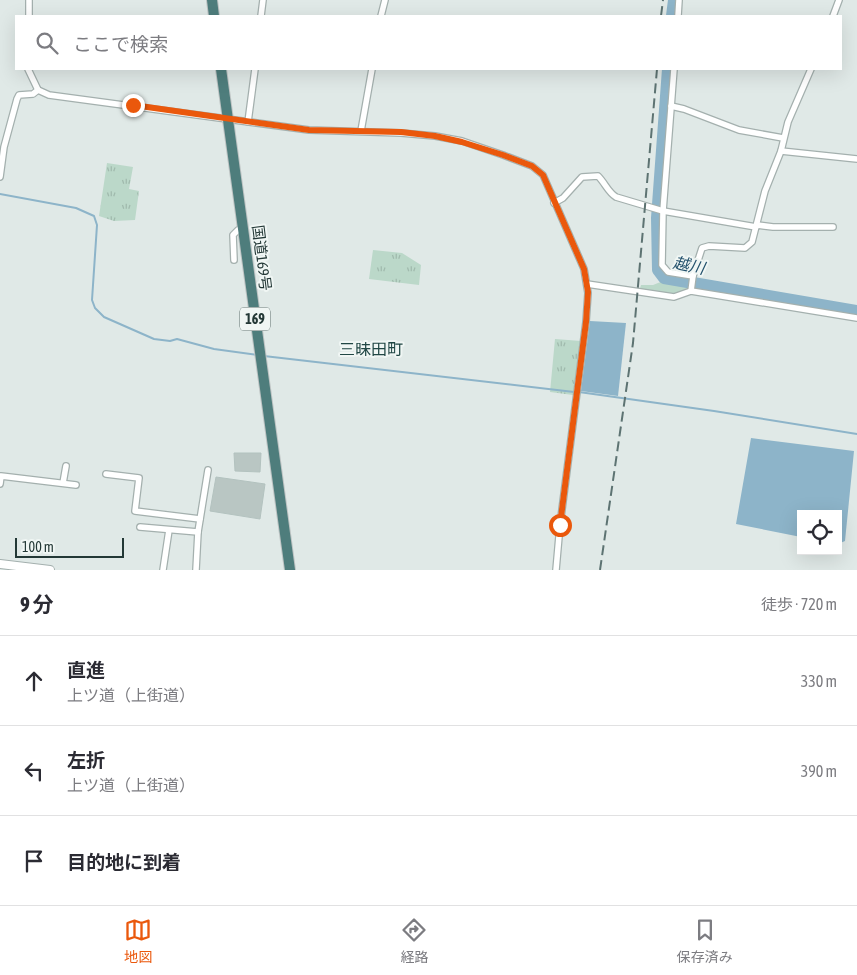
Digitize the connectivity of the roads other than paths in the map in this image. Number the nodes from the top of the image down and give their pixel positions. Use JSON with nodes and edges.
{"nodes":[{"id":1,"x":30,"y":0,"type":"edge"},
{"id":2,"x":212,"y":0,"type":"edge"},
{"id":3,"x":264,"y":0,"type":"edge"},
{"id":4,"x":385,"y":0,"type":"edge"},
{"id":5,"x":679,"y":0,"type":"edge"},
{"id":6,"x":839,"y":0,"type":"edge"},
{"id":7,"x":29,"y":15,"type":"edge"},
{"id":8,"x":214,"y":15,"type":"edge"},
{"id":9,"x":261,"y":15,"type":"edge"},
{"id":10,"x":381,"y":15,"type":"edge"},
{"id":11,"x":678,"y":15,"type":"edge"},
{"id":12,"x":833,"y":15,"type":"edge"},
{"id":13,"x":28,"y":70,"type":"edge"},
{"id":14,"x":221,"y":70,"type":"edge"},
{"id":15,"x":255,"y":70,"type":"edge"},
{"id":16,"x":372,"y":70,"type":"edge"},
{"id":17,"x":674,"y":70,"type":"edge"},
{"id":18,"x":811,"y":70,"type":"edge"},
{"id":19,"x":38,"y":90,"type":"junction"},
{"id":20,"x":671,"y":106,"type":"junction"},
{"id":21,"x":228,"y":119,"type":"junction"},
{"id":22,"x":248,"y":122,"type":"junction"},
{"id":23,"x":361,"y":131,"type":"junction"},
{"id":24,"x":784,"y":138,"type":"junction"},
{"id":25,"x":781,"y":151,"type":"junction"},
{"id":26,"x":857,"y":159,"type":"edge"},
{"id":27,"x":0,"y":177,"type":"edge"},
{"id":28,"x":554,"y":203,"type":"junction"},
{"id":29,"x":663,"y":211,"type":"junction"},
{"id":30,"x":757,"y":226,"type":"junction"},
{"id":31,"x":833,"y":228,"type":"dead end"},
{"id":32,"x":243,"y":229,"type":"junction"},
{"id":33,"x":234,"y":260,"type":"dead end"},
{"id":34,"x":693,"y":276,"type":"junction"},
{"id":35,"x":587,"y":284,"type":"junction"},
{"id":36,"x":691,"y":292,"type":"junction"},
{"id":37,"x":857,"y":318,"type":"edge"},
{"id":38,"x":66,"y":466,"type":"dead end"},
{"id":39,"x":208,"y":470,"type":"dead end"},
{"id":40,"x":106,"y":474,"type":"dead end"},
{"id":41,"x":64,"y":483,"type":"junction"},
{"id":42,"x":0,"y":484,"type":"edge"},
{"id":43,"x":76,"y":485,"type":"dead end"},
{"id":44,"x":200,"y":519,"type":"junction"},
{"id":45,"x":140,"y":528,"type":"dead end"},
{"id":46,"x":169,"y":530,"type":"junction"},
{"id":47,"x":198,"y":532,"type":"junction"},
{"id":48,"x":0,"y":564,"type":"edge"},
{"id":49,"x":50,"y":570,"type":"edge"},
{"id":50,"x":163,"y":570,"type":"edge"},
{"id":51,"x":196,"y":570,"type":"edge"},
{"id":52,"x":290,"y":570,"type":"edge"},
{"id":53,"x":556,"y":570,"type":"edge"}],
"edges":[{"from":1,"to":7,"type":"street"},
{"from":2,"to":8,"type":"highway"},
{"from":3,"to":9,"type":"street"},
{"from":4,"to":10,"type":"street"},
{"from":5,"to":11,"type":"street"},
{"from":6,"to":12,"type":"street"},
{"from":13,"to":19,"type":"street"},
{"from":14,"to":21,"type":"highway","name":"国道169号","number":"169"},
{"from":15,"to":22,"type":"street"},
{"from":16,"to":23,"type":"street"},
{"from":17,"to":20,"type":"street"},
{"from":18,"to":24,"type":"street"},
{"from":19,"to":21,"type":"street"},
{"from":19,"to":27,"type":"street"},
{"from":20,"to":24,"type":"street"},
{"from":20,"to":29,"type":"street"},
{"from":21,"to":22,"type":"street"},
{"from":21,"to":32,"type":"highway","name":"国道169号","number":"169"},
{"from":22,"to":23,"type":"street"},
{"from":23,"to":28,"type":"street"},
{"from":24,"to":25,"type":"street"},
{"from":25,"to":26,"type":"street"},
{"from":25,"to":30,"type":"street"},
{"from":28,"to":29,"type":"street"},
{"from":28,"to":35,"type":"street"},
{"from":29,"to":30,"type":"street"},
{"from":29,"to":34,"type":"street"},
{"from":30,"to":31,"type":"street"},
{"from":30,"to":34,"type":"street"},
{"from":32,"to":33,"type":"street"},
{"from":32,"to":52,"type":"highway","name":"国道169号","number":"169"},
{"from":34,"to":36,"type":"street"},
{"from":35,"to":36,"type":"street"},
{"from":35,"to":53,"type":"street"},
{"from":36,"to":37,"type":"street"},
{"from":38,"to":41,"type":"street"},
{"from":39,"to":44,"type":"street"},
{"from":40,"to":44,"type":"street"},
{"from":41,"to":42,"type":"street"},
{"from":41,"to":43,"type":"street"},
{"from":44,"to":47,"type":"street"},
{"from":45,"to":46,"type":"street"},
{"from":46,"to":47,"type":"street"},
{"from":46,"to":50,"type":"street"},
{"from":47,"to":51,"type":"street"},
{"from":48,"to":49,"type":"street"}]}
